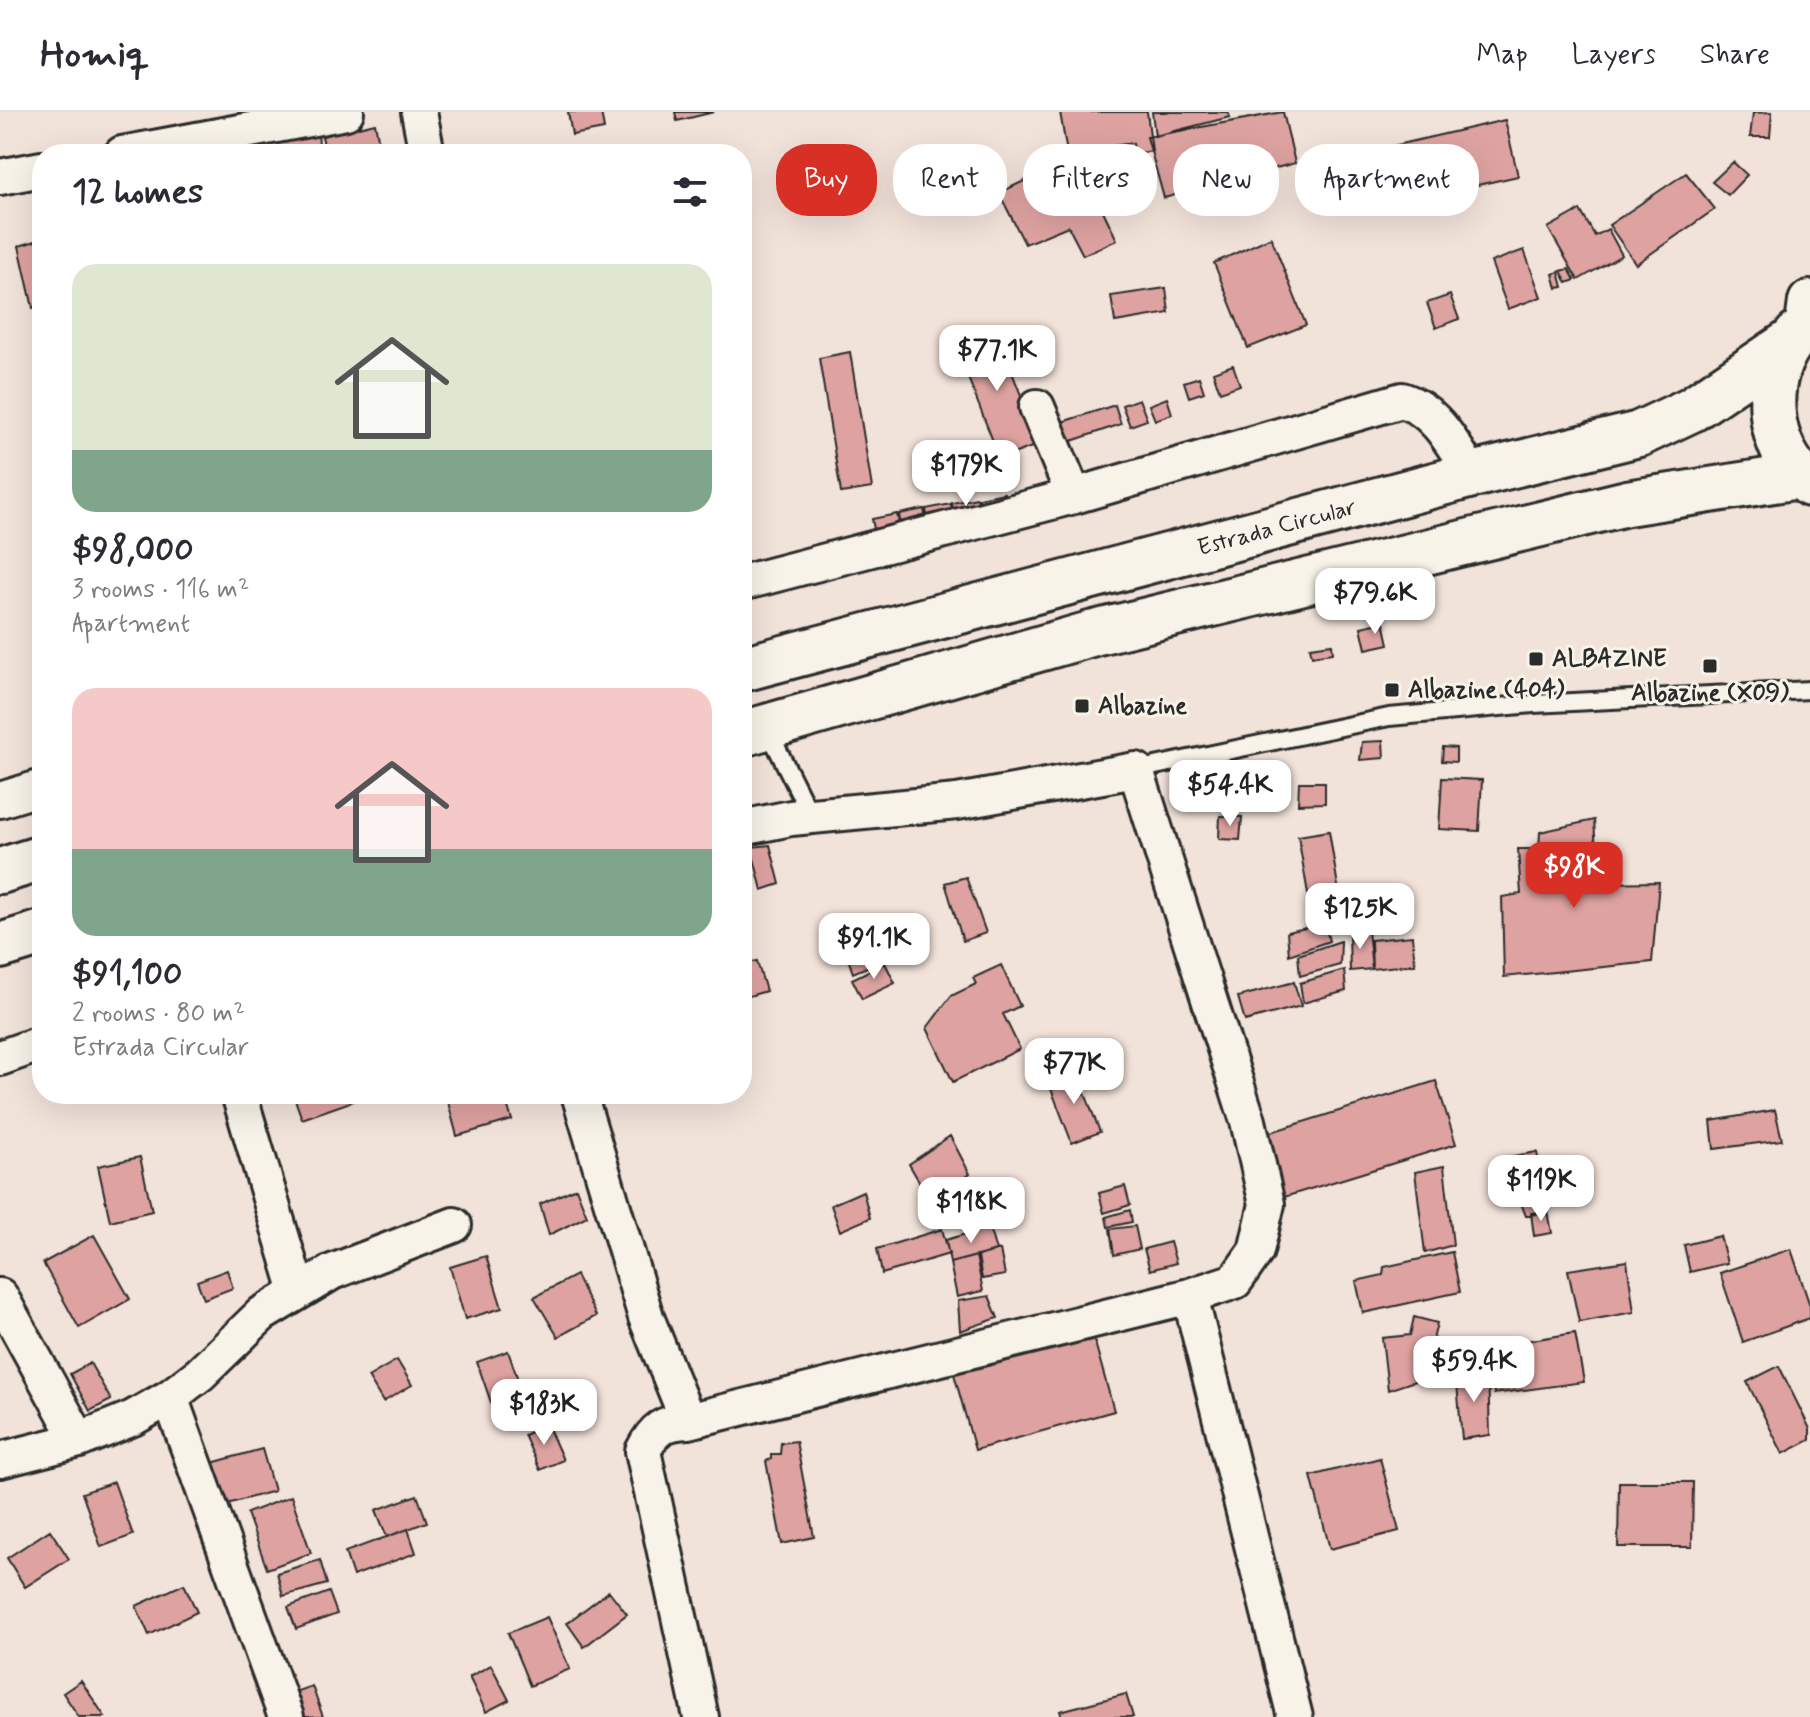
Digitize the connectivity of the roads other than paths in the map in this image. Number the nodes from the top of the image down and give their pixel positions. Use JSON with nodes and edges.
{"nodes":[{"id":1,"x":346,"y":112,"type":"edge"},
{"id":2,"x":419,"y":112,"type":"edge"},
{"id":3,"x":175,"y":144,"type":"edge"},
{"id":4,"x":425,"y":144,"type":"edge"},
{"id":5,"x":32,"y":171,"type":"edge"},
{"id":6,"x":0,"y":177,"type":"edge"},
{"id":7,"x":1805,"y":323,"type":"edge"},
{"id":8,"x":1037,"y":407,"type":"dead end"},
{"id":9,"x":1472,"y":475,"type":"junction"},
{"id":10,"x":1804,"y":480,"type":"edge"},
{"id":11,"x":1074,"y":496,"type":"junction"},
{"id":12,"x":752,"y":580,"type":"edge"},
{"id":13,"x":752,"y":666,"type":"edge"},
{"id":14,"x":1810,"y":690,"type":"edge"},
{"id":15,"x":754,"y":730,"type":"edge"},
{"id":16,"x":1136,"y":770,"type":"junction"},
{"id":17,"x":32,"y":790,"type":"edge"},
{"id":18,"x":0,"y":800,"type":"edge"},
{"id":19,"x":811,"y":816,"type":"junction"},
{"id":20,"x":752,"y":826,"type":"edge"},
{"id":21,"x":32,"y":861,"type":"edge"},
{"id":22,"x":0,"y":871,"type":"edge"},
{"id":23,"x":32,"y":936,"type":"edge"},
{"id":24,"x":0,"y":946,"type":"edge"},
{"id":25,"x":32,"y":1047,"type":"edge"},
{"id":26,"x":0,"y":1058,"type":"edge"},
{"id":27,"x":242,"y":1104,"type":"edge"},
{"id":28,"x":582,"y":1104,"type":"edge"},
{"id":29,"x":454,"y":1225,"type":"dead end"},
{"id":30,"x":298,"y":1292,"type":"junction"},
{"id":31,"x":0,"y":1296,"type":"edge"},
{"id":32,"x":1190,"y":1296,"type":"junction"},
{"id":33,"x":170,"y":1397,"type":"junction"},
{"id":34,"x":688,"y":1421,"type":"junction"},
{"id":35,"x":79,"y":1440,"type":"junction"},
{"id":36,"x":0,"y":1460,"type":"edge"},
{"id":37,"x":286,"y":1717,"type":"edge"},
{"id":38,"x":701,"y":1717,"type":"edge"},
{"id":39,"x":1295,"y":1717,"type":"edge"}],
"edges":[{"from":1,"to":3,"type":"street"},
{"from":2,"to":4,"type":"street"},
{"from":5,"to":6,"type":"street"},
{"from":7,"to":9,"type":"main road","name":"Estrada Circular"},
{"from":7,"to":10,"type":"main road"},
{"from":8,"to":11,"type":"street"},
{"from":9,"to":11,"type":"street"},
{"from":9,"to":13,"type":"main road","name":"Estrada Circular"},
{"from":10,"to":15,"type":"main road"},
{"from":11,"to":12,"type":"street"},
{"from":14,"to":16,"type":"lane"},
{"from":15,"to":19,"type":"lane"},
{"from":16,"to":19,"type":"street"},
{"from":16,"to":32,"type":"street"},
{"from":17,"to":18,"type":"street"},
{"from":19,"to":20,"type":"street"},
{"from":21,"to":22,"type":"main road"},
{"from":23,"to":24,"type":"main road"},
{"from":25,"to":26,"type":"street"},
{"from":27,"to":30,"type":"street"},
{"from":28,"to":34,"type":"street"},
{"from":29,"to":30,"type":"street"},
{"from":30,"to":33,"type":"street"},
{"from":31,"to":35,"type":"street"},
{"from":32,"to":34,"type":"street"},
{"from":32,"to":39,"type":"street"},
{"from":33,"to":35,"type":"street"},
{"from":33,"to":37,"type":"street"},
{"from":34,"to":38,"type":"street"},
{"from":35,"to":36,"type":"street"}]}
